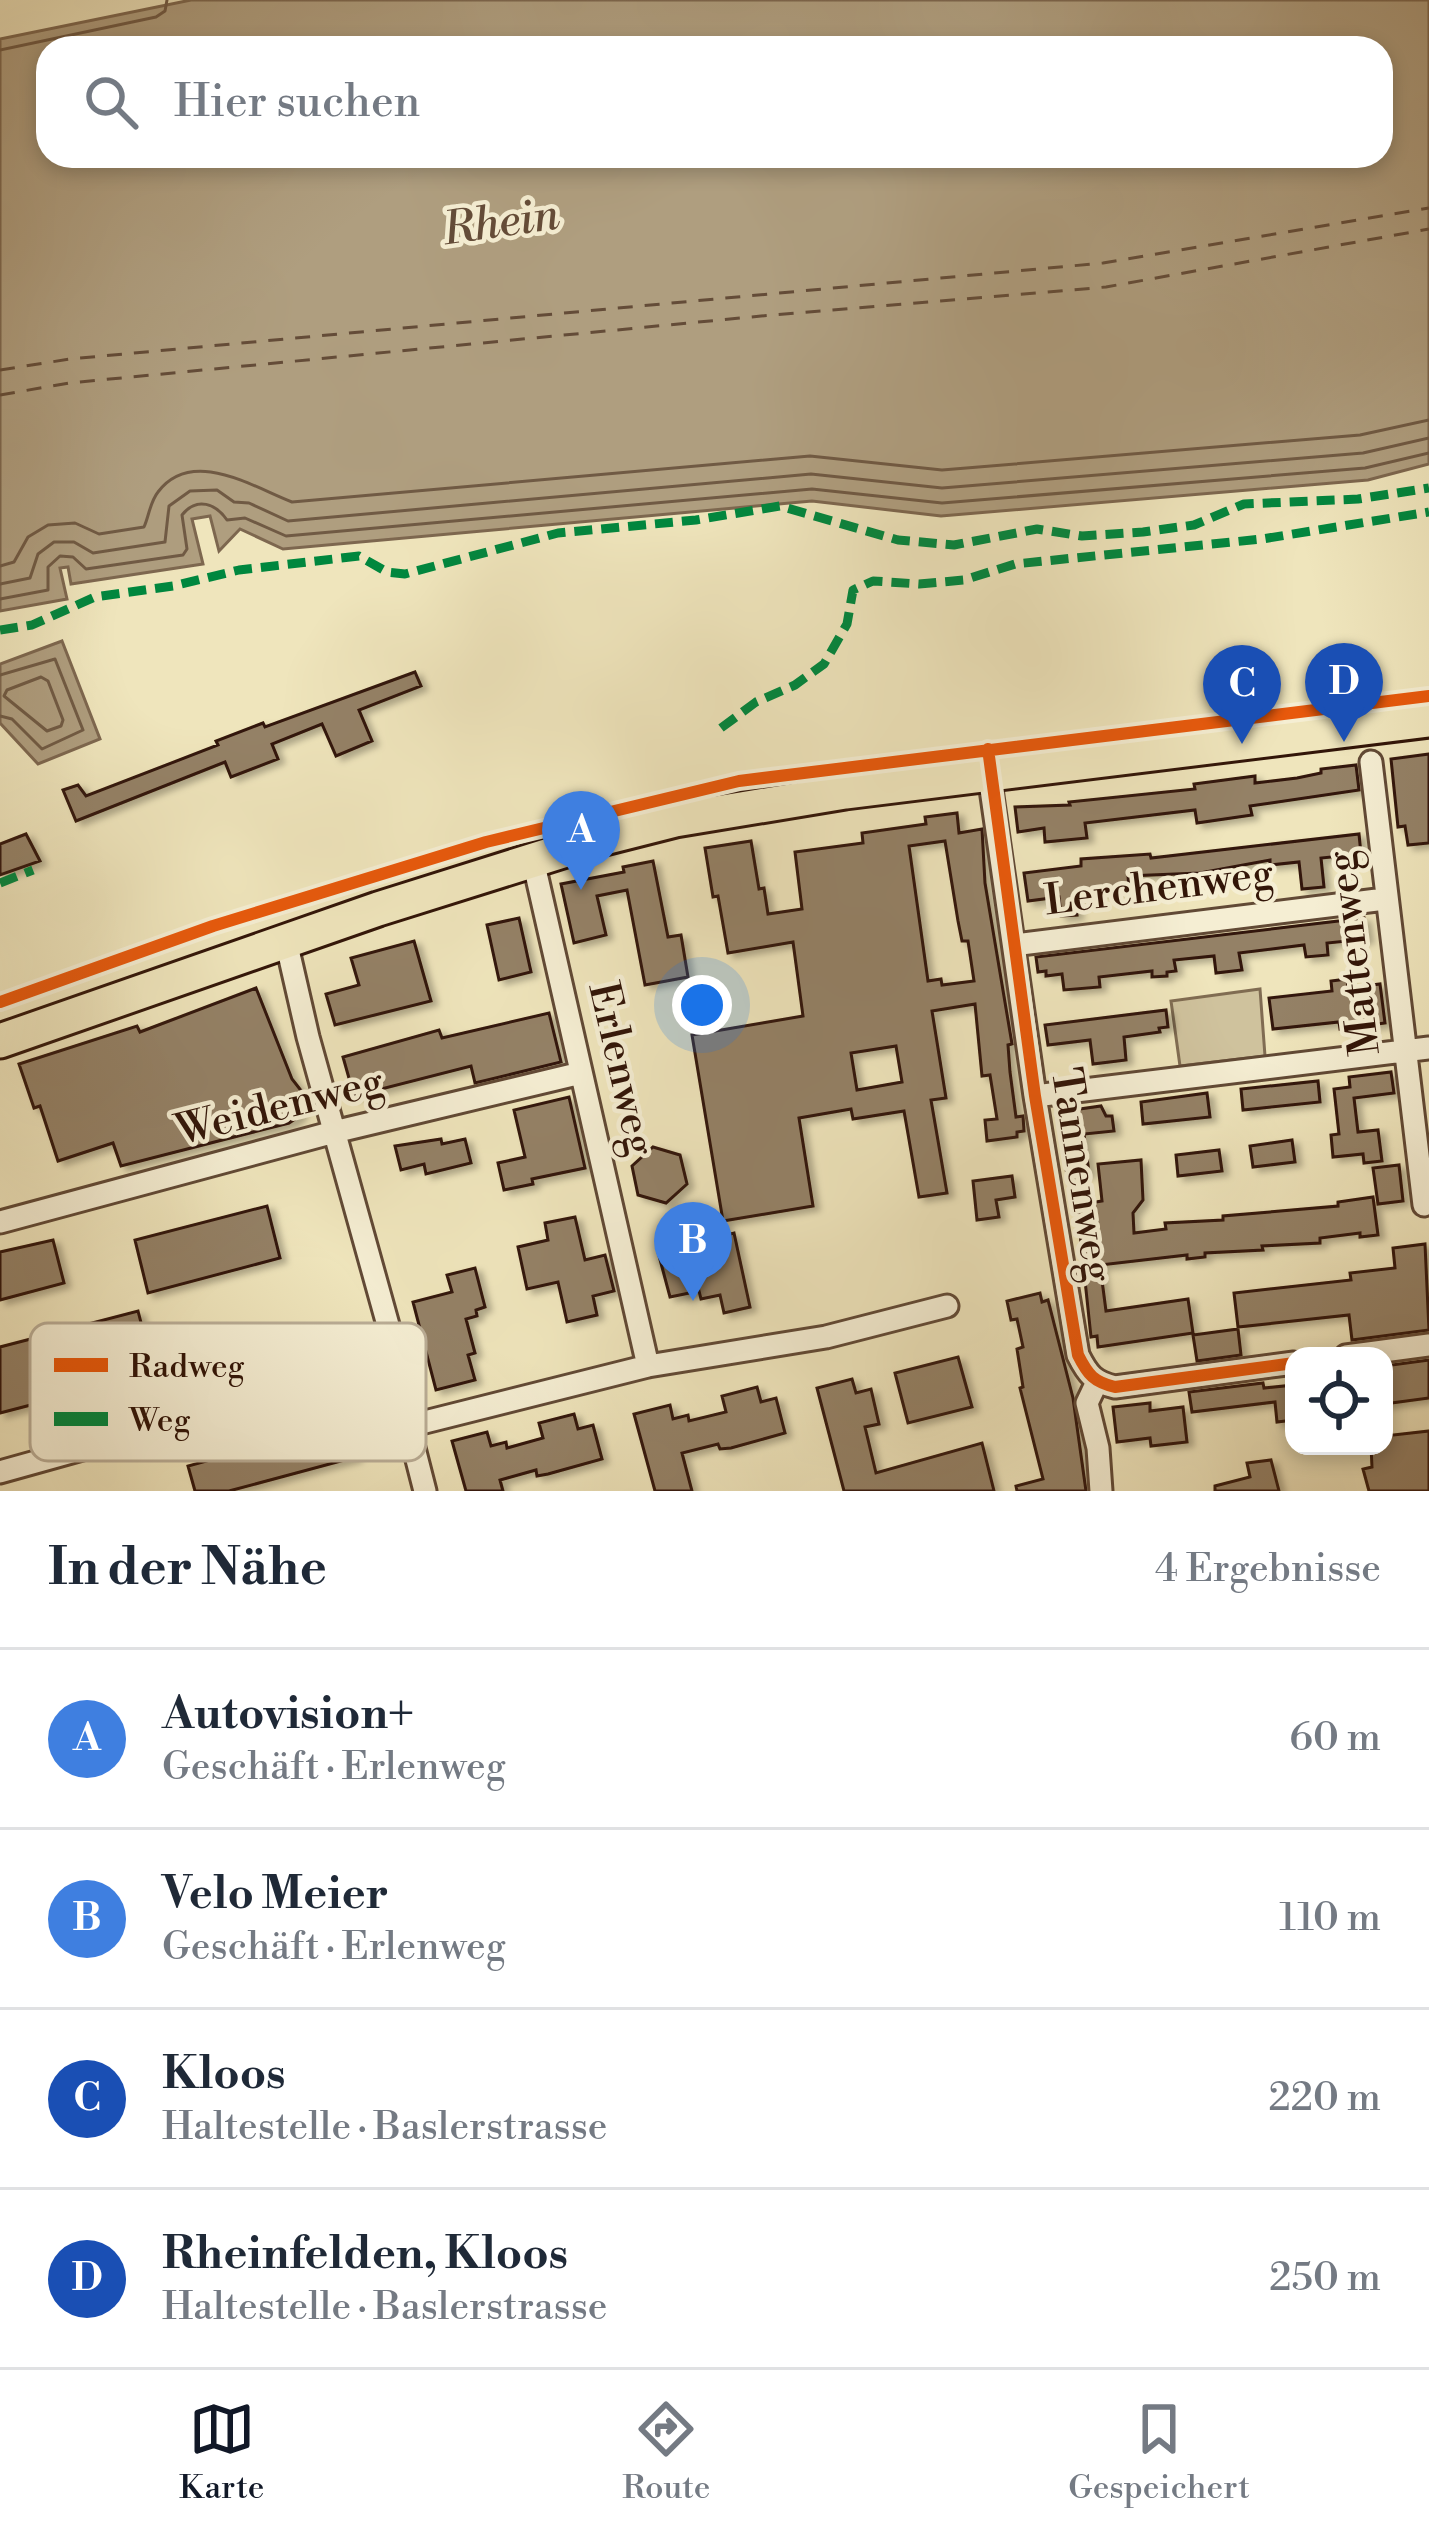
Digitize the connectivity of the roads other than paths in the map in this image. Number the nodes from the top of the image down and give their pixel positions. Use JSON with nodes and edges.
{"nodes":[{"id":1,"x":1429,"y":720,"type":"edge"},
{"id":2,"x":1371,"y":762,"type":"dead end"},
{"id":3,"x":989,"y":775,"type":"junction"},
{"id":4,"x":533,"y":860,"type":"junction"},
{"id":5,"x":1385,"y":899,"type":"junction"},
{"id":6,"x":286,"y":941,"type":"junction"},
{"id":7,"x":1013,"y":945,"type":"junction"},
{"id":8,"x":0,"y":1040,"type":"edge"},
{"id":9,"x":1429,"y":1048,"type":"edge"},
{"id":10,"x":1405,"y":1051,"type":"junction"},
{"id":11,"x":581,"y":1073,"type":"junction"},
{"id":12,"x":1035,"y":1096,"type":"junction"},
{"id":13,"x":334,"y":1132,"type":"junction"},
{"id":14,"x":1424,"y":1205,"type":"dead end"},
{"id":15,"x":0,"y":1222,"type":"edge"},
{"id":16,"x":947,"y":1306,"type":"dead end"},
{"id":17,"x":387,"y":1323,"type":"edge"},
{"id":18,"x":1429,"y":1345,"type":"edge"},
{"id":19,"x":1393,"y":1350,"type":"edge"},
{"id":20,"x":1285,"y":1364,"type":"edge"},
{"id":21,"x":648,"y":1366,"type":"junction"},
{"id":22,"x":1097,"y":1382,"type":"junction"},
{"id":23,"x":426,"y":1422,"type":"edge"},
{"id":24,"x":39,"y":1461,"type":"edge"},
{"id":25,"x":418,"y":1461,"type":"edge"},
{"id":26,"x":0,"y":1472,"type":"edge"},
{"id":27,"x":425,"y":1491,"type":"edge"},
{"id":28,"x":1101,"y":1491,"type":"edge"}],
"edges":[{"from":1,"to":3,"type":"main road"},
{"from":2,"to":5,"type":"street","name":"Mattenweg"},
{"from":3,"to":4,"type":"main road"},
{"from":3,"to":7,"type":"street","name":"Tannenweg"},
{"from":4,"to":6,"type":"main road"},
{"from":4,"to":11,"type":"street","name":"Erlenweg"},
{"from":5,"to":7,"type":"street","name":"Lerchenweg"},
{"from":5,"to":10,"type":"street","name":"Mattenweg"},
{"from":6,"to":8,"type":"main road"},
{"from":6,"to":13,"type":"street"},
{"from":7,"to":12,"type":"street","name":"Tannenweg"},
{"from":9,"to":10,"type":"street"},
{"from":10,"to":12,"type":"street"},
{"from":10,"to":14,"type":"street","name":"Mattenweg"},
{"from":11,"to":13,"type":"street","name":"Weidenweg"},
{"from":11,"to":21,"type":"street","name":"Erlenweg"},
{"from":12,"to":22,"type":"street","name":"Tannenweg"},
{"from":13,"to":15,"type":"street","name":"Weidenweg"},
{"from":13,"to":17,"type":"street"},
{"from":16,"to":21,"type":"street"},
{"from":18,"to":19,"type":"street"},
{"from":20,"to":22,"type":"street"},
{"from":21,"to":23,"type":"street"},
{"from":22,"to":28,"type":"street"},
{"from":24,"to":26,"type":"street"},
{"from":25,"to":27,"type":"street"}]}
